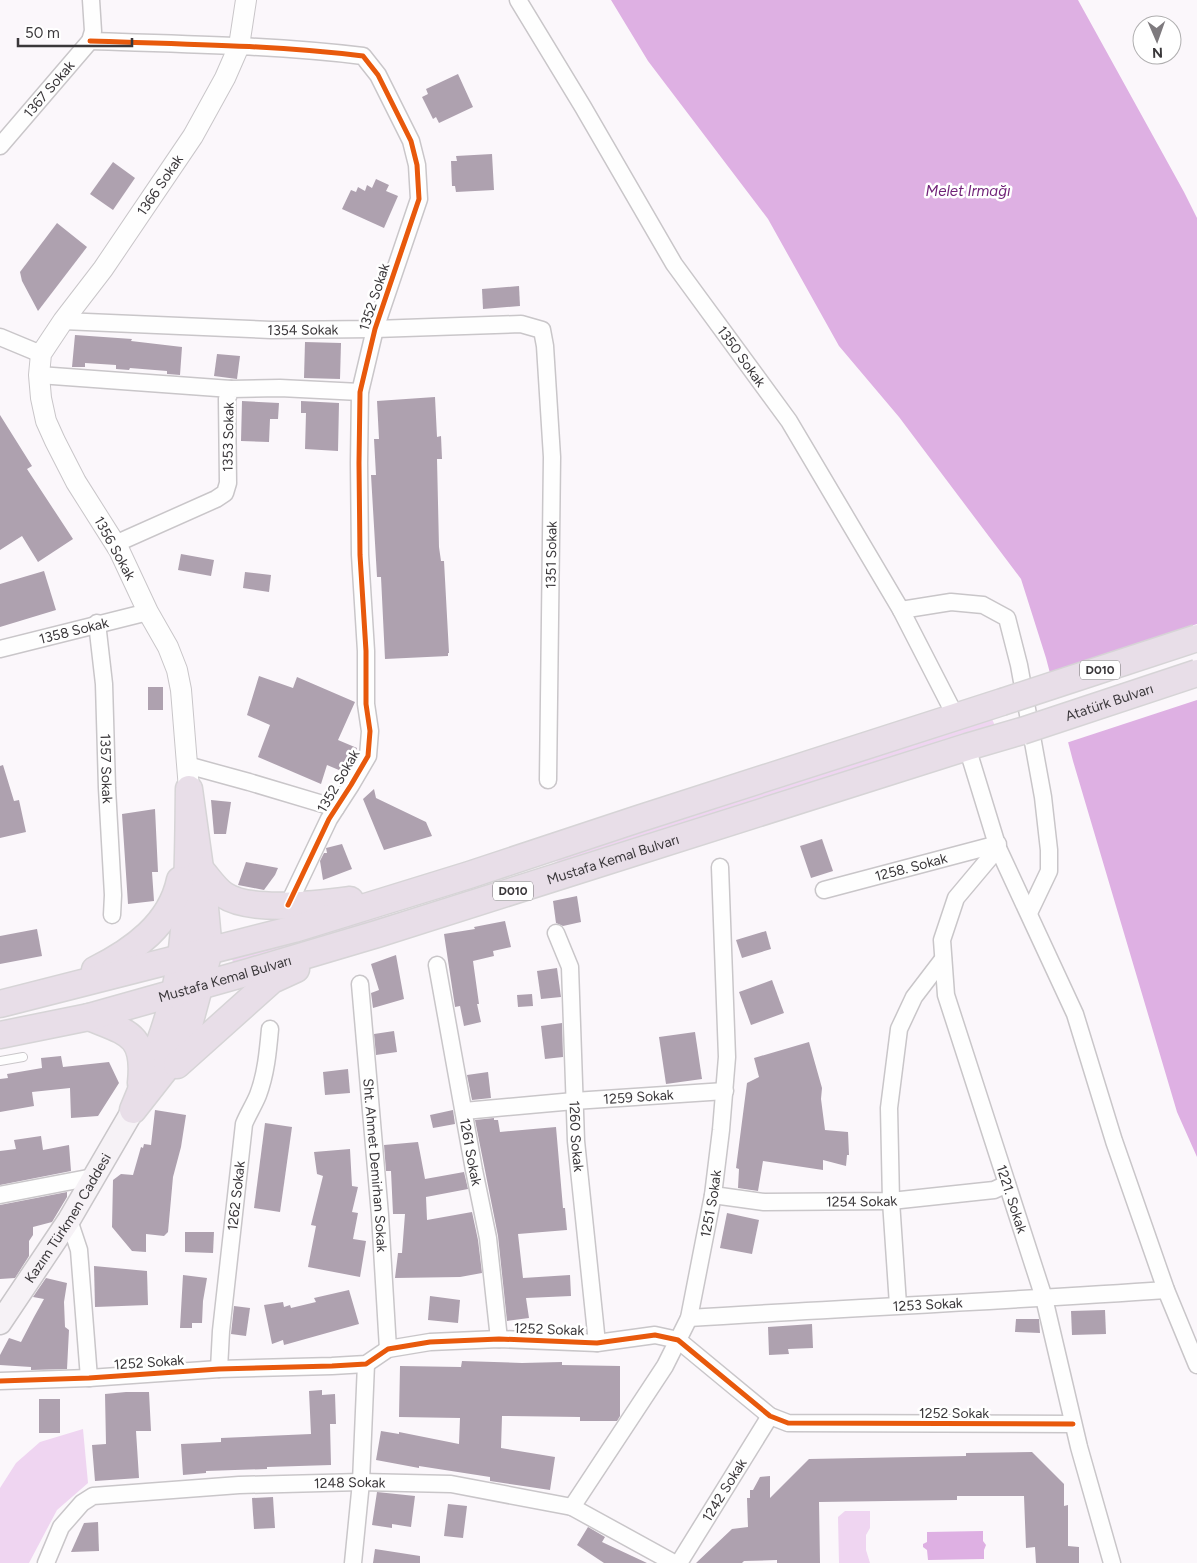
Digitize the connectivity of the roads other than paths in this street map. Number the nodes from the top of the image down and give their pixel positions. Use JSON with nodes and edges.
{"nodes":[{"id":1,"x":91,"y":0,"type":"edge"},
{"id":2,"x":246,"y":0,"type":"edge"},
{"id":3,"x":518,"y":0,"type":"edge"},
{"id":4,"x":90,"y":41,"type":"junction"},
{"id":5,"x":239,"y":46,"type":"junction"},
{"id":6,"x":0,"y":146,"type":"edge"},
{"id":7,"x":63,"y":321,"type":"junction"},
{"id":8,"x":375,"y":329,"type":"junction"},
{"id":9,"x":542,"y":330,"type":"joint"},
{"id":10,"x":0,"y":337,"type":"edge"},
{"id":11,"x":41,"y":354,"type":"junction"},
{"id":12,"x":39,"y":375,"type":"junction"},
{"id":13,"x":231,"y":389,"type":"junction"},
{"id":14,"x":360,"y":392,"type":"junction"},
{"id":15,"x":115,"y":544,"type":"junction"},
{"id":16,"x":901,"y":610,"type":"junction"},
{"id":17,"x":148,"y":612,"type":"junction"},
{"id":18,"x":97,"y":623,"type":"junction"},
{"id":19,"x":1197,"y":638,"type":"edge"},
{"id":20,"x":0,"y":649,"type":"edge"},
{"id":21,"x":1197,"y":673,"type":"edge"},
{"id":22,"x":956,"y":717,"type":"junction"},
{"id":23,"x":1022,"y":731,"type":"joint"},
{"id":24,"x":967,"y":747,"type":"junction"},
{"id":25,"x":188,"y":777,"type":"junction"},
{"id":26,"x":548,"y":780,"type":"dead end"},
{"id":27,"x":336,"y":808,"type":"junction"},
{"id":28,"x":188,"y":840,"type":"junction"},
{"id":29,"x":998,"y":846,"type":"junction"},
{"id":30,"x":720,"y":867,"type":"dead end"},
{"id":31,"x":200,"y":870,"type":"junction"},
{"id":32,"x":824,"y":890,"type":"dead end"},
{"id":33,"x":408,"y":894,"type":"junction"},
{"id":34,"x":288,"y":905,"type":"junction"},
{"id":35,"x":1029,"y":913,"type":"junction"},
{"id":36,"x":112,"y":915,"type":"dead end"},
{"id":37,"x":556,"y":933,"type":"dead end"},
{"id":38,"x":377,"y":934,"type":"junction"},
{"id":39,"x":209,"y":951,"type":"junction"},
{"id":40,"x":181,"y":958,"type":"junction"},
{"id":41,"x":943,"y":960,"type":"junction"},
{"id":42,"x":437,"y":965,"type":"dead end"},
{"id":43,"x":360,"y":984,"type":"dead end"},
{"id":44,"x":61,"y":988,"type":"junction"},
{"id":45,"x":187,"y":989,"type":"junction"},
{"id":46,"x":0,"y":1004,"type":"edge"},
{"id":47,"x":89,"y":1017,"type":"junction"},
{"id":48,"x":270,"y":1029,"type":"dead end"},
{"id":49,"x":0,"y":1035,"type":"edge"},
{"id":50,"x":23,"y":1057,"type":"dead end"},
{"id":51,"x":0,"y":1061,"type":"edge"},
{"id":52,"x":724,"y":1091,"type":"junction"},
{"id":53,"x":574,"y":1101,"type":"junction"},
{"id":54,"x":133,"y":1110,"type":"junction"},
{"id":55,"x":464,"y":1111,"type":"junction"},
{"id":56,"x":93,"y":1177,"type":"junction"},
{"id":57,"x":1007,"y":1184,"type":"junction"},
{"id":58,"x":713,"y":1195,"type":"junction"},
{"id":59,"x":0,"y":1196,"type":"edge"},
{"id":60,"x":891,"y":1201,"type":"junction"},
{"id":61,"x":69,"y":1220,"type":"junction"},
{"id":62,"x":1166,"y":1290,"type":"junction"},
{"id":63,"x":1044,"y":1298,"type":"junction"},
{"id":64,"x":898,"y":1305,"type":"junction"},
{"id":65,"x":689,"y":1318,"type":"junction"},
{"id":66,"x":0,"y":1323,"type":"edge"},
{"id":67,"x":499,"y":1339,"type":"junction"},
{"id":68,"x":678,"y":1340,"type":"junction"},
{"id":69,"x":597,"y":1342,"type":"junction"},
{"id":70,"x":388,"y":1348,"type":"junction"},
{"id":71,"x":366,"y":1364,"type":"junction"},
{"id":72,"x":1197,"y":1365,"type":"edge"},
{"id":73,"x":219,"y":1369,"type":"junction"},
{"id":74,"x":89,"y":1378,"type":"junction"},
{"id":75,"x":0,"y":1380,"type":"edge"},
{"id":76,"x":770,"y":1416,"type":"junction"},
{"id":77,"x":1073,"y":1424,"type":"junction"},
{"id":78,"x":361,"y":1482,"type":"junction"},
{"id":79,"x":572,"y":1507,"type":"junction"},
{"id":80,"x":46,"y":1563,"type":"edge"},
{"id":81,"x":352,"y":1563,"type":"edge"},
{"id":82,"x":674,"y":1563,"type":"edge"},
{"id":83,"x":679,"y":1563,"type":"edge"},
{"id":84,"x":1112,"y":1563,"type":"edge"}],
"edges":[{"from":1,"to":4,"type":"street"},
{"from":2,"to":5,"type":"street","name":"1366 Sokak"},
{"from":3,"to":16,"type":"street","name":"1350 Sokak"},
{"from":4,"to":5,"type":"street","name":"1352 Sokak"},
{"from":4,"to":6,"type":"street","name":"1367 Sokak"},
{"from":5,"to":7,"type":"street","name":"1366 Sokak"},
{"from":5,"to":8,"type":"street","name":"1352 Sokak"},
{"from":7,"to":8,"type":"street","name":"1354 Sokak"},
{"from":7,"to":11,"type":"street","name":"1366 Sokak"},
{"from":8,"to":9,"type":"street","name":"1354 Sokak"},
{"from":8,"to":14,"type":"street","name":"1352 Sokak"},
{"from":9,"to":26,"type":"street","name":"1351 Sokak"},
{"from":10,"to":11,"type":"street"},
{"from":11,"to":12,"type":"street","name":"1356 Sokak"},
{"from":12,"to":13,"type":"street"},
{"from":12,"to":15,"type":"street","name":"1356 Sokak"},
{"from":13,"to":14,"type":"street","name":"1353 Sokak"},
{"from":13,"to":15,"type":"street","name":"1353 Sokak"},
{"from":14,"to":27,"type":"street","name":"1352 Sokak"},
{"from":15,"to":17,"type":"street","name":"1356 Sokak"},
{"from":16,"to":22,"type":"street","name":"1350 Sokak"},
{"from":16,"to":35,"type":"street"},
{"from":17,"to":18,"type":"street","name":"1358 Sokak"},
{"from":17,"to":25,"type":"street","name":"1356 Sokak"},
{"from":18,"to":20,"type":"street","name":"1358 Sokak"},
{"from":18,"to":36,"type":"street","name":"1357 Sokak"},
{"from":19,"to":22,"type":"highway","name":"Mustafa Kemal Bulvarı","number":"D010","bridge":true},
{"from":21,"to":23,"type":"highway","name":"Atatürk Bulvarı","number":"D010","bridge":true},
{"from":22,"to":33,"type":"highway","name":"Mustafa Kemal Bulvarı","number":"D010"},
{"from":23,"to":24,"type":"highway","name":"Mustafa Kemal Bulvarı","number":"D010"},
{"from":24,"to":29,"type":"street"},
{"from":24,"to":38,"type":"highway","name":"Mustafa Kemal Bulvarı","number":"D010"},
{"from":25,"to":27,"type":"street"},
{"from":25,"to":28,"type":"highway"},
{"from":25,"to":31,"type":"highway"},
{"from":27,"to":34,"type":"street","name":"1352 Sokak"},
{"from":28,"to":40,"type":"highway"},
{"from":28,"to":44,"type":"highway"},
{"from":29,"to":32,"type":"street","name":"1258. Sokak"},
{"from":29,"to":35,"type":"street"},
{"from":29,"to":41,"type":"street","name":"1221. Sokak"},
{"from":30,"to":52,"type":"street","name":"1251 Sokak"},
{"from":31,"to":34,"type":"highway"},
{"from":31,"to":39,"type":"highway"},
{"from":33,"to":34,"type":"highway"},
{"from":33,"to":39,"type":"highway","name":"Mustafa Kemal Bulvarı","number":"D010"},
{"from":35,"to":62,"type":"street"},
{"from":37,"to":53,"type":"street","name":"1260 Sokak"},
{"from":38,"to":45,"type":"highway","name":"Mustafa Kemal Bulvarı","number":"D010"},
{"from":38,"to":54,"type":"highway"},
{"from":39,"to":40,"type":"highway","name":"Mustafa Kemal Bulvarı","number":"D010"},
{"from":39,"to":45,"type":"highway"},
{"from":40,"to":44,"type":"highway","name":"Mustafa Kemal Bulvarı","number":"D010"},
{"from":40,"to":45,"type":"highway"},
{"from":41,"to":57,"type":"street","name":"1221. Sokak"},
{"from":41,"to":60,"type":"street"},
{"from":42,"to":55,"type":"street","name":"1261 Sokak"},
{"from":43,"to":70,"type":"street","name":"Sht. Ahmet Demirhan Sokak"},
{"from":44,"to":46,"type":"highway","name":"Mustafa Kemal Bulvarı","number":"D010"},
{"from":45,"to":47,"type":"highway","name":"Mustafa Kemal Bulvarı","number":"D010"},
{"from":45,"to":54,"type":"highway"},
{"from":47,"to":49,"type":"highway","name":"Mustafa Kemal Bulvarı","number":"D010"},
{"from":47,"to":54,"type":"highway"},
{"from":48,"to":73,"type":"street","name":"1262 Sokak"},
{"from":50,"to":51,"type":"lane"},
{"from":52,"to":53,"type":"street","name":"1259 Sokak"},
{"from":52,"to":58,"type":"street","name":"1251 Sokak"},
{"from":53,"to":55,"type":"street","name":"1259 Sokak"},
{"from":53,"to":69,"type":"street","name":"1260 Sokak"},
{"from":54,"to":56,"type":"main road","name":"Kazım Türkmen Caddesi"},
{"from":55,"to":67,"type":"street","name":"1261 Sokak"},
{"from":56,"to":59,"type":"street"},
{"from":56,"to":61,"type":"main road","name":"Kazım Türkmen Caddesi"},
{"from":57,"to":60,"type":"street","name":"1254 Sokak"},
{"from":57,"to":63,"type":"street","name":"1221. Sokak"},
{"from":58,"to":60,"type":"street","name":"1254 Sokak"},
{"from":58,"to":65,"type":"street","name":"1251 Sokak"},
{"from":60,"to":64,"type":"street"},
{"from":61,"to":66,"type":"main road","name":"Kazım Türkmen Caddesi"},
{"from":61,"to":74,"type":"street"},
{"from":62,"to":63,"type":"street","name":"1253 Sokak"},
{"from":62,"to":72,"type":"street"},
{"from":63,"to":64,"type":"street","name":"1253 Sokak"},
{"from":63,"to":77,"type":"street","name":"1221. Sokak"},
{"from":64,"to":65,"type":"street","name":"1253 Sokak"},
{"from":65,"to":68,"type":"street","name":"1251 Sokak"},
{"from":67,"to":69,"type":"street","name":"1252 Sokak"},
{"from":67,"to":70,"type":"street","name":"1252 Sokak"},
{"from":68,"to":69,"type":"street","name":"1252 Sokak"},
{"from":68,"to":76,"type":"street","name":"1252 Sokak"},
{"from":68,"to":79,"type":"street","name":"1251 Sokak"},
{"from":70,"to":71,"type":"street","name":"1252 Sokak"},
{"from":71,"to":73,"type":"street","name":"1252 Sokak"},
{"from":71,"to":78,"type":"street"},
{"from":73,"to":74,"type":"street","name":"1252 Sokak"},
{"from":74,"to":75,"type":"street","name":"1252 Sokak"},
{"from":76,"to":77,"type":"street","name":"1252 Sokak"},
{"from":76,"to":83,"type":"street","name":"1242 Sokak"},
{"from":77,"to":84,"type":"street","name":"1221. Sokak"},
{"from":78,"to":79,"type":"street","name":"1248 Sokak"},
{"from":78,"to":80,"type":"street","name":"1248 Sokak"},
{"from":78,"to":81,"type":"street"},
{"from":79,"to":82,"type":"street","name":"1248 Sokak"}]}
